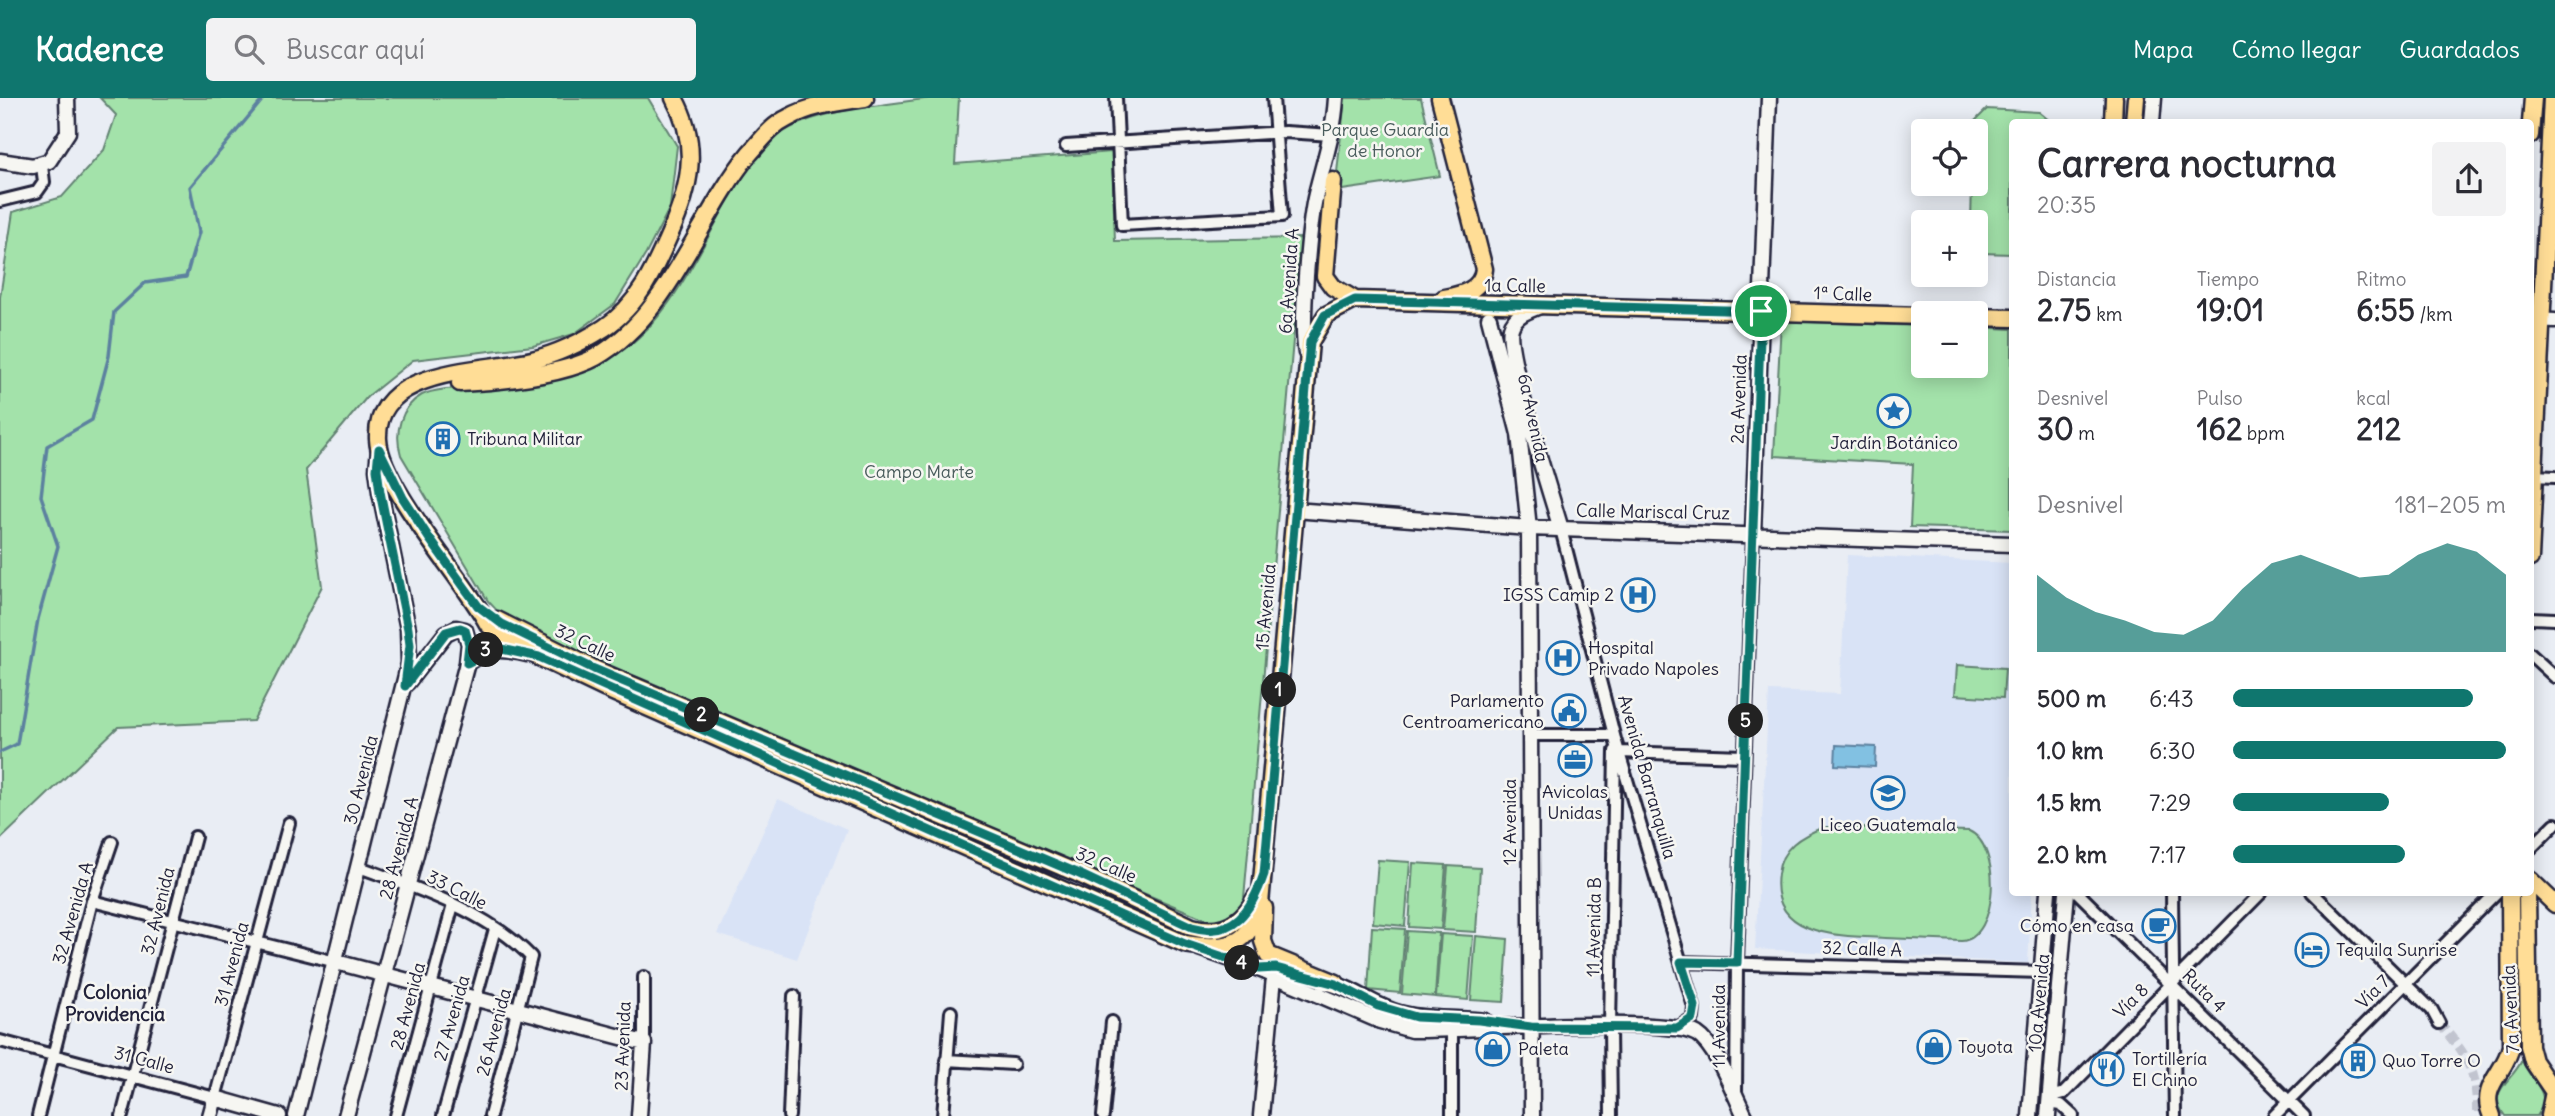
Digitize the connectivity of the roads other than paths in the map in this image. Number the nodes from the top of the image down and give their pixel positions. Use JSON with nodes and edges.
{"nodes":[{"id":1,"x":67,"y":98,"type":"edge"},
{"id":2,"x":674,"y":98,"type":"edge"},
{"id":3,"x":865,"y":98,"type":"edge"},
{"id":4,"x":1116,"y":98,"type":"edge"},
{"id":5,"x":1273,"y":98,"type":"edge"},
{"id":6,"x":1336,"y":98,"type":"edge"},
{"id":7,"x":1433,"y":98,"type":"edge"},
{"id":8,"x":1440,"y":98,"type":"edge"},
{"id":9,"x":1769,"y":98,"type":"edge"},
{"id":10,"x":2114,"y":98,"type":"edge"},
{"id":11,"x":2136,"y":98,"type":"edge"},
{"id":12,"x":2154,"y":98,"type":"edge"},
{"id":13,"x":2533,"y":98,"type":"edge"},
{"id":14,"x":2552,"y":98,"type":"edge"},
{"id":15,"x":2113,"y":119,"type":"edge"},
{"id":16,"x":2134,"y":119,"type":"edge"},
{"id":17,"x":2152,"y":119,"type":"edge"},
{"id":18,"x":2531,"y":119,"type":"edge"},
{"id":19,"x":1276,"y":133,"type":"junction"},
{"id":20,"x":1332,"y":135,"type":"junction"},
{"id":21,"x":1119,"y":142,"type":"junction"},
{"id":22,"x":1066,"y":146,"type":"dead end"},
{"id":23,"x":0,"y":161,"type":"edge"},
{"id":24,"x":42,"y":166,"type":"junction"},
{"id":25,"x":1333,"y":181,"type":"dead end"},
{"id":26,"x":0,"y":201,"type":"edge"},
{"id":27,"x":1474,"y":260,"type":"dead end"},
{"id":28,"x":1355,"y":300,"type":"junction"},
{"id":29,"x":1428,"y":301,"type":"junction"},
{"id":30,"x":1540,"y":306,"type":"junction"},
{"id":31,"x":1761,"y":311,"type":"junction"},
{"id":32,"x":1911,"y":316,"type":"edge"},
{"id":33,"x":1988,"y":317,"type":"edge"},
{"id":34,"x":1489,"y":318,"type":"dead end"},
{"id":35,"x":2009,"y":318,"type":"edge"},
{"id":36,"x":2542,"y":321,"type":"edge"},
{"id":37,"x":1308,"y":365,"type":"junction"},
{"id":38,"x":415,"y":383,"type":"junction"},
{"id":39,"x":1535,"y":442,"type":"junction"},
{"id":40,"x":379,"y":449,"type":"junction"},
{"id":41,"x":2534,"y":476,"type":"joint"},
{"id":42,"x":2555,"y":477,"type":"edge"},
{"id":43,"x":1294,"y":510,"type":"junction"},
{"id":44,"x":1529,"y":528,"type":"junction"},
{"id":45,"x":1561,"y":529,"type":"junction"},
{"id":46,"x":1753,"y":533,"type":"junction"},
{"id":47,"x":2009,"y":544,"type":"edge"},
{"id":48,"x":478,"y":606,"type":"junction"},
{"id":49,"x":2534,"y":618,"type":"edge"},
{"id":50,"x":2555,"y":619,"type":"edge"},
{"id":51,"x":539,"y":657,"type":"junction"},
{"id":52,"x":2534,"y":658,"type":"edge"},
{"id":53,"x":467,"y":663,"type":"junction"},
{"id":54,"x":2555,"y":677,"type":"edge"},
{"id":55,"x":405,"y":686,"type":"junction"},
{"id":56,"x":1529,"y":735,"type":"junction"},
{"id":57,"x":1615,"y":737,"type":"junction"},
{"id":58,"x":1619,"y":752,"type":"junction"},
{"id":59,"x":1744,"y":756,"type":"junction"},
{"id":60,"x":289,"y":823,"type":"dead end"},
{"id":61,"x":2555,"y":824,"type":"edge"},
{"id":62,"x":195,"y":837,"type":"dead end"},
{"id":63,"x":112,"y":842,"type":"dead end"},
{"id":64,"x":2534,"y":845,"type":"edge"},
{"id":65,"x":359,"y":867,"type":"junction"},
{"id":66,"x":1264,"y":874,"type":"junction"},
{"id":67,"x":410,"y":885,"type":"junction"},
{"id":68,"x":2534,"y":894,"type":"edge"},
{"id":69,"x":2048,"y":896,"type":"edge"},
{"id":70,"x":2067,"y":896,"type":"edge"},
{"id":71,"x":2081,"y":896,"type":"edge"},
{"id":72,"x":2172,"y":896,"type":"edge"},
{"id":73,"x":2258,"y":896,"type":"edge"},
{"id":74,"x":2316,"y":896,"type":"edge"},
{"id":75,"x":2493,"y":896,"type":"edge"},
{"id":76,"x":2510,"y":896,"type":"edge"},
{"id":77,"x":2527,"y":896,"type":"edge"},
{"id":78,"x":92,"y":901,"type":"junction"},
{"id":79,"x":2555,"y":904,"type":"edge"},
{"id":80,"x":453,"y":905,"type":"junction"},
{"id":81,"x":174,"y":922,"type":"junction"},
{"id":82,"x":495,"y":929,"type":"junction"},
{"id":83,"x":258,"y":943,"type":"junction"},
{"id":84,"x":1185,"y":944,"type":"junction"},
{"id":85,"x":531,"y":957,"type":"joint"},
{"id":86,"x":336,"y":962,"type":"junction"},
{"id":87,"x":1681,"y":962,"type":"junction"},
{"id":88,"x":1737,"y":963,"type":"junction"},
{"id":89,"x":1259,"y":969,"type":"junction"},
{"id":90,"x":2042,"y":972,"type":"junction"},
{"id":91,"x":386,"y":976,"type":"junction"},
{"id":92,"x":644,"y":976,"type":"dead end"},
{"id":93,"x":1273,"y":977,"type":"junction"},
{"id":94,"x":1336,"y":984,"type":"junction"},
{"id":95,"x":2173,"y":984,"type":"junction"},
{"id":96,"x":2405,"y":985,"type":"junction"},
{"id":97,"x":432,"y":988,"type":"junction"},
{"id":98,"x":794,"y":996,"type":"dead end"},
{"id":99,"x":476,"y":1000,"type":"junction"},
{"id":100,"x":518,"y":1010,"type":"junction"},
{"id":101,"x":951,"y":1012,"type":"dead end"},
{"id":102,"x":1112,"y":1022,"type":"dead end"},
{"id":103,"x":2439,"y":1023,"type":"tunnel mouth"},
{"id":104,"x":1610,"y":1026,"type":"junction"},
{"id":105,"x":1531,"y":1027,"type":"junction"},
{"id":106,"x":1677,"y":1028,"type":"junction"},
{"id":107,"x":1452,"y":1030,"type":"junction"},
{"id":108,"x":0,"y":1041,"type":"edge"},
{"id":109,"x":644,"y":1043,"type":"junction"},
{"id":110,"x":54,"y":1056,"type":"junction"},
{"id":111,"x":946,"y":1060,"type":"junction"},
{"id":112,"x":1013,"y":1064,"type":"dead end"},
{"id":113,"x":133,"y":1077,"type":"junction"},
{"id":114,"x":215,"y":1098,"type":"junction"},
{"id":115,"x":1736,"y":1098,"type":"junction"},
{"id":116,"x":2050,"y":1100,"type":"edge"},
{"id":117,"x":2288,"y":1101,"type":"junction"},
{"id":118,"x":38,"y":1116,"type":"edge"},
{"id":119,"x":122,"y":1116,"type":"edge"},
{"id":120,"x":210,"y":1116,"type":"edge"},
{"id":121,"x":279,"y":1116,"type":"edge"},
{"id":122,"x":296,"y":1116,"type":"edge"},
{"id":123,"x":346,"y":1116,"type":"edge"},
{"id":124,"x":396,"y":1116,"type":"edge"},
{"id":125,"x":443,"y":1116,"type":"edge"},
{"id":126,"x":490,"y":1116,"type":"edge"},
{"id":127,"x":639,"y":1116,"type":"edge"},
{"id":128,"x":789,"y":1116,"type":"edge"},
{"id":129,"x":943,"y":1116,"type":"edge"},
{"id":130,"x":1103,"y":1116,"type":"edge"},
{"id":131,"x":1261,"y":1116,"type":"edge"},
{"id":132,"x":1452,"y":1116,"type":"edge"},
{"id":133,"x":1532,"y":1116,"type":"edge"},
{"id":134,"x":1611,"y":1116,"type":"edge"},
{"id":135,"x":1745,"y":1116,"type":"edge"},
{"id":136,"x":2030,"y":1116,"type":"edge"},
{"id":137,"x":2073,"y":1116,"type":"edge"},
{"id":138,"x":2175,"y":1116,"type":"edge"},
{"id":139,"x":2274,"y":1116,"type":"edge"},
{"id":140,"x":2304,"y":1116,"type":"edge"},
{"id":141,"x":2492,"y":1116,"type":"edge"},
{"id":142,"x":2549,"y":1116,"type":"edge"}],
"edges":[{"from":1,"to":24,"type":"street"},
{"from":2,"to":38,"type":"main road"},
{"from":3,"to":38,"type":"main road"},
{"from":4,"to":21,"type":"street"},
{"from":5,"to":19,"type":"street"},
{"from":6,"to":20,"type":"street","name":"6a Avenida A"},
{"from":7,"to":27,"type":"street"},
{"from":8,"to":29,"type":"main road"},
{"from":9,"to":31,"type":"street","name":"2a Avenida"},
{"from":10,"to":15,"type":"main road"},
{"from":11,"to":16,"type":"main road"},
{"from":12,"to":17,"type":"street"},
{"from":13,"to":18,"type":"main road"},
{"from":14,"to":36,"type":"main road"},
{"from":19,"to":20,"type":"street"},
{"from":19,"to":21,"type":"street"},
{"from":19,"to":21,"type":"street"},
{"from":20,"to":37,"type":"street","name":"6a Avenida A"},
{"from":21,"to":22,"type":"street"},
{"from":23,"to":24,"type":"street"},
{"from":24,"to":26,"type":"street"},
{"from":25,"to":28,"type":"main road"},
{"from":28,"to":29,"type":"main road","name":"1a Calle"},
{"from":28,"to":37,"type":"main road","name":"1a Calle"},
{"from":29,"to":30,"type":"main road","name":"1a Calle"},
{"from":30,"to":31,"type":"main road","name":"1a Calle"},
{"from":30,"to":39,"type":"street","name":"Avenida Barranquilla"},
{"from":31,"to":32,"type":"main road","name":"1ª Calle"},
{"from":31,"to":46,"type":"street","name":"2a Avenida"},
{"from":33,"to":35,"type":"main road"},
{"from":34,"to":44,"type":"street","name":"6a Avenida"},
{"from":36,"to":41,"type":"main road"},
{"from":37,"to":43,"type":"main road","name":"6a Avenida A"},
{"from":38,"to":40,"type":"main road"},
{"from":39,"to":44,"type":"street"},
{"from":39,"to":45,"type":"street","name":"Avenida Barranquilla"},
{"from":40,"to":48,"type":"main road"},
{"from":40,"to":55,"type":"street","name":"30 Avenida"},
{"from":41,"to":42,"type":"street"},
{"from":43,"to":44,"type":"street","name":"Calle Mariscal Cruz"},
{"from":43,"to":66,"type":"main road","name":"15 Avenida"},
{"from":44,"to":45,"type":"street","name":"Calle Mariscal Cruz"},
{"from":44,"to":56,"type":"street","name":"12 Avenida"},
{"from":45,"to":46,"type":"street","name":"Calle Mariscal Cruz"},
{"from":45,"to":57,"type":"street","name":"Avenida Barranquilla"},
{"from":46,"to":47,"type":"street","name":"Calle Mariscal Cruz"},
{"from":46,"to":59,"type":"street","name":"11 Avenida"},
{"from":48,"to":51,"type":"main road","name":"32 Calle"},
{"from":48,"to":66,"type":"main road","name":"32 Calle"},
{"from":49,"to":50,"type":"street"},
{"from":51,"to":53,"type":"street"},
{"from":51,"to":84,"type":"main road","name":"32 Calle"},
{"from":52,"to":54,"type":"street"},
{"from":53,"to":55,"type":"street"},
{"from":53,"to":67,"type":"street","name":"28 Avenida A"},
{"from":55,"to":65,"type":"street","name":"30 Avenida"},
{"from":56,"to":57,"type":"street"},
{"from":56,"to":105,"type":"street","name":"12 Avenida"},
{"from":57,"to":58,"type":"street","name":"Avenida Barranquilla"},
{"from":57,"to":104,"type":"street","name":"11 Avenida B"},
{"from":58,"to":59,"type":"street"},
{"from":58,"to":87,"type":"street","name":"Avenida Barranquilla"},
{"from":59,"to":88,"type":"street","name":"11 Avenida"},
{"from":60,"to":83,"type":"street","name":"31 Avenida"},
{"from":61,"to":64,"type":"street"},
{"from":62,"to":81,"type":"street","name":"32 Avenida"},
{"from":63,"to":78,"type":"street","name":"32 Avenida A"},
{"from":65,"to":67,"type":"street","name":"33 Calle"},
{"from":65,"to":86,"type":"street","name":"30 Avenida"},
{"from":66,"to":84,"type":"main road","name":"32 Calle"},
{"from":66,"to":94,"type":"main road"},
{"from":67,"to":80,"type":"street","name":"33 Calle"},
{"from":67,"to":91,"type":"street","name":"28 Avenida A"},
{"from":68,"to":79,"type":"main road"},
{"from":69,"to":90,"type":"street","name":"10a Avenida"},
{"from":70,"to":116,"type":"street","name":"10a Avenida"},
{"from":71,"to":95,"type":"street","name":"Ruta 4"},
{"from":72,"to":95,"type":"street"},
{"from":73,"to":95,"type":"street","name":"Vía 8"},
{"from":74,"to":96,"type":"street"},
{"from":75,"to":96,"type":"street","name":"Vía 7"},
{"from":76,"to":141,"type":"main road","name":"7a Avenida"},
{"from":77,"to":142,"type":"main road","name":"7a Avenida"},
{"from":78,"to":81,"type":"street"},
{"from":78,"to":110,"type":"street","name":"32 Avenida A"},
{"from":80,"to":82,"type":"street","name":"33 Calle"},
{"from":80,"to":97,"type":"street","name":"28 Avenida"},
{"from":81,"to":83,"type":"street"},
{"from":81,"to":113,"type":"street","name":"32 Avenida"},
{"from":82,"to":85,"type":"street","name":"33 Calle"},
{"from":82,"to":99,"type":"street","name":"27 Avenida"},
{"from":83,"to":86,"type":"street"},
{"from":83,"to":114,"type":"street","name":"31 Avenida"},
{"from":84,"to":89,"type":"street","name":"32 Calle"},
{"from":85,"to":100,"type":"street","name":"26 Avenida"},
{"from":86,"to":91,"type":"street"},
{"from":86,"to":122,"type":"street","name":"30 Avenida"},
{"from":87,"to":88,"type":"street","name":"32 Calle A"},
{"from":87,"to":106,"type":"street","name":"Avenida Barranquilla"},
{"from":88,"to":90,"type":"street","name":"32 Calle A"},
{"from":88,"to":115,"type":"street","name":"11 Avenida"},
{"from":89,"to":93,"type":"street","name":"32 Calle"},
{"from":89,"to":94,"type":"street","name":"32 Calle"},
{"from":90,"to":116,"type":"street"},
{"from":90,"to":136,"type":"street","name":"10a Avenida"},
{"from":91,"to":97,"type":"street"},
{"from":91,"to":123,"type":"street","name":"28 Avenida A"},
{"from":92,"to":109,"type":"street","name":"23 Avenida"},
{"from":93,"to":107,"type":"street","name":"32 Calle"},
{"from":93,"to":131,"type":"street"},
{"from":94,"to":105,"type":"street","name":"32 Calle"},
{"from":95,"to":116,"type":"street","name":"Vía 8"},
{"from":95,"to":117,"type":"street","name":"Ruta 4"},
{"from":95,"to":138,"type":"street"},
{"from":96,"to":103,"type":"street"},
{"from":96,"to":117,"type":"street","name":"Vía 7"},
{"from":97,"to":99,"type":"street"},
{"from":97,"to":124,"type":"street","name":"28 Avenida"},
{"from":98,"to":128,"type":"street"},
{"from":99,"to":100,"type":"street"},
{"from":99,"to":125,"type":"street","name":"27 Avenida"},
{"from":100,"to":109,"type":"street"},
{"from":100,"to":126,"type":"street","name":"26 Avenida"},
{"from":101,"to":111,"type":"street"},
{"from":102,"to":130,"type":"street"},
{"from":104,"to":105,"type":"street","name":"32 Calle"},
{"from":104,"to":106,"type":"street","name":"32 Calle"},
{"from":104,"to":134,"type":"street","name":"11 Avenida B"},
{"from":105,"to":107,"type":"street","name":"32 Calle"},
{"from":105,"to":133,"type":"street","name":"12 Avenida"},
{"from":106,"to":115,"type":"street"},
{"from":107,"to":132,"type":"street"},
{"from":108,"to":110,"type":"street","name":"31 Calle"},
{"from":109,"to":127,"type":"street","name":"23 Avenida"},
{"from":110,"to":113,"type":"street","name":"31 Calle"},
{"from":110,"to":118,"type":"street","name":"32 Avenida A"},
{"from":111,"to":112,"type":"street"},
{"from":111,"to":129,"type":"street"},
{"from":113,"to":114,"type":"street","name":"31 Calle"},
{"from":113,"to":119,"type":"street","name":"32 Avenida"},
{"from":114,"to":120,"type":"street","name":"31 Avenida"},
{"from":114,"to":121,"type":"street","name":"31 Calle"},
{"from":115,"to":135,"type":"street"},
{"from":116,"to":137,"type":"street"},
{"from":117,"to":139,"type":"street","name":"Vía 7"},
{"from":117,"to":140,"type":"street","name":"Ruta 4"}]}
